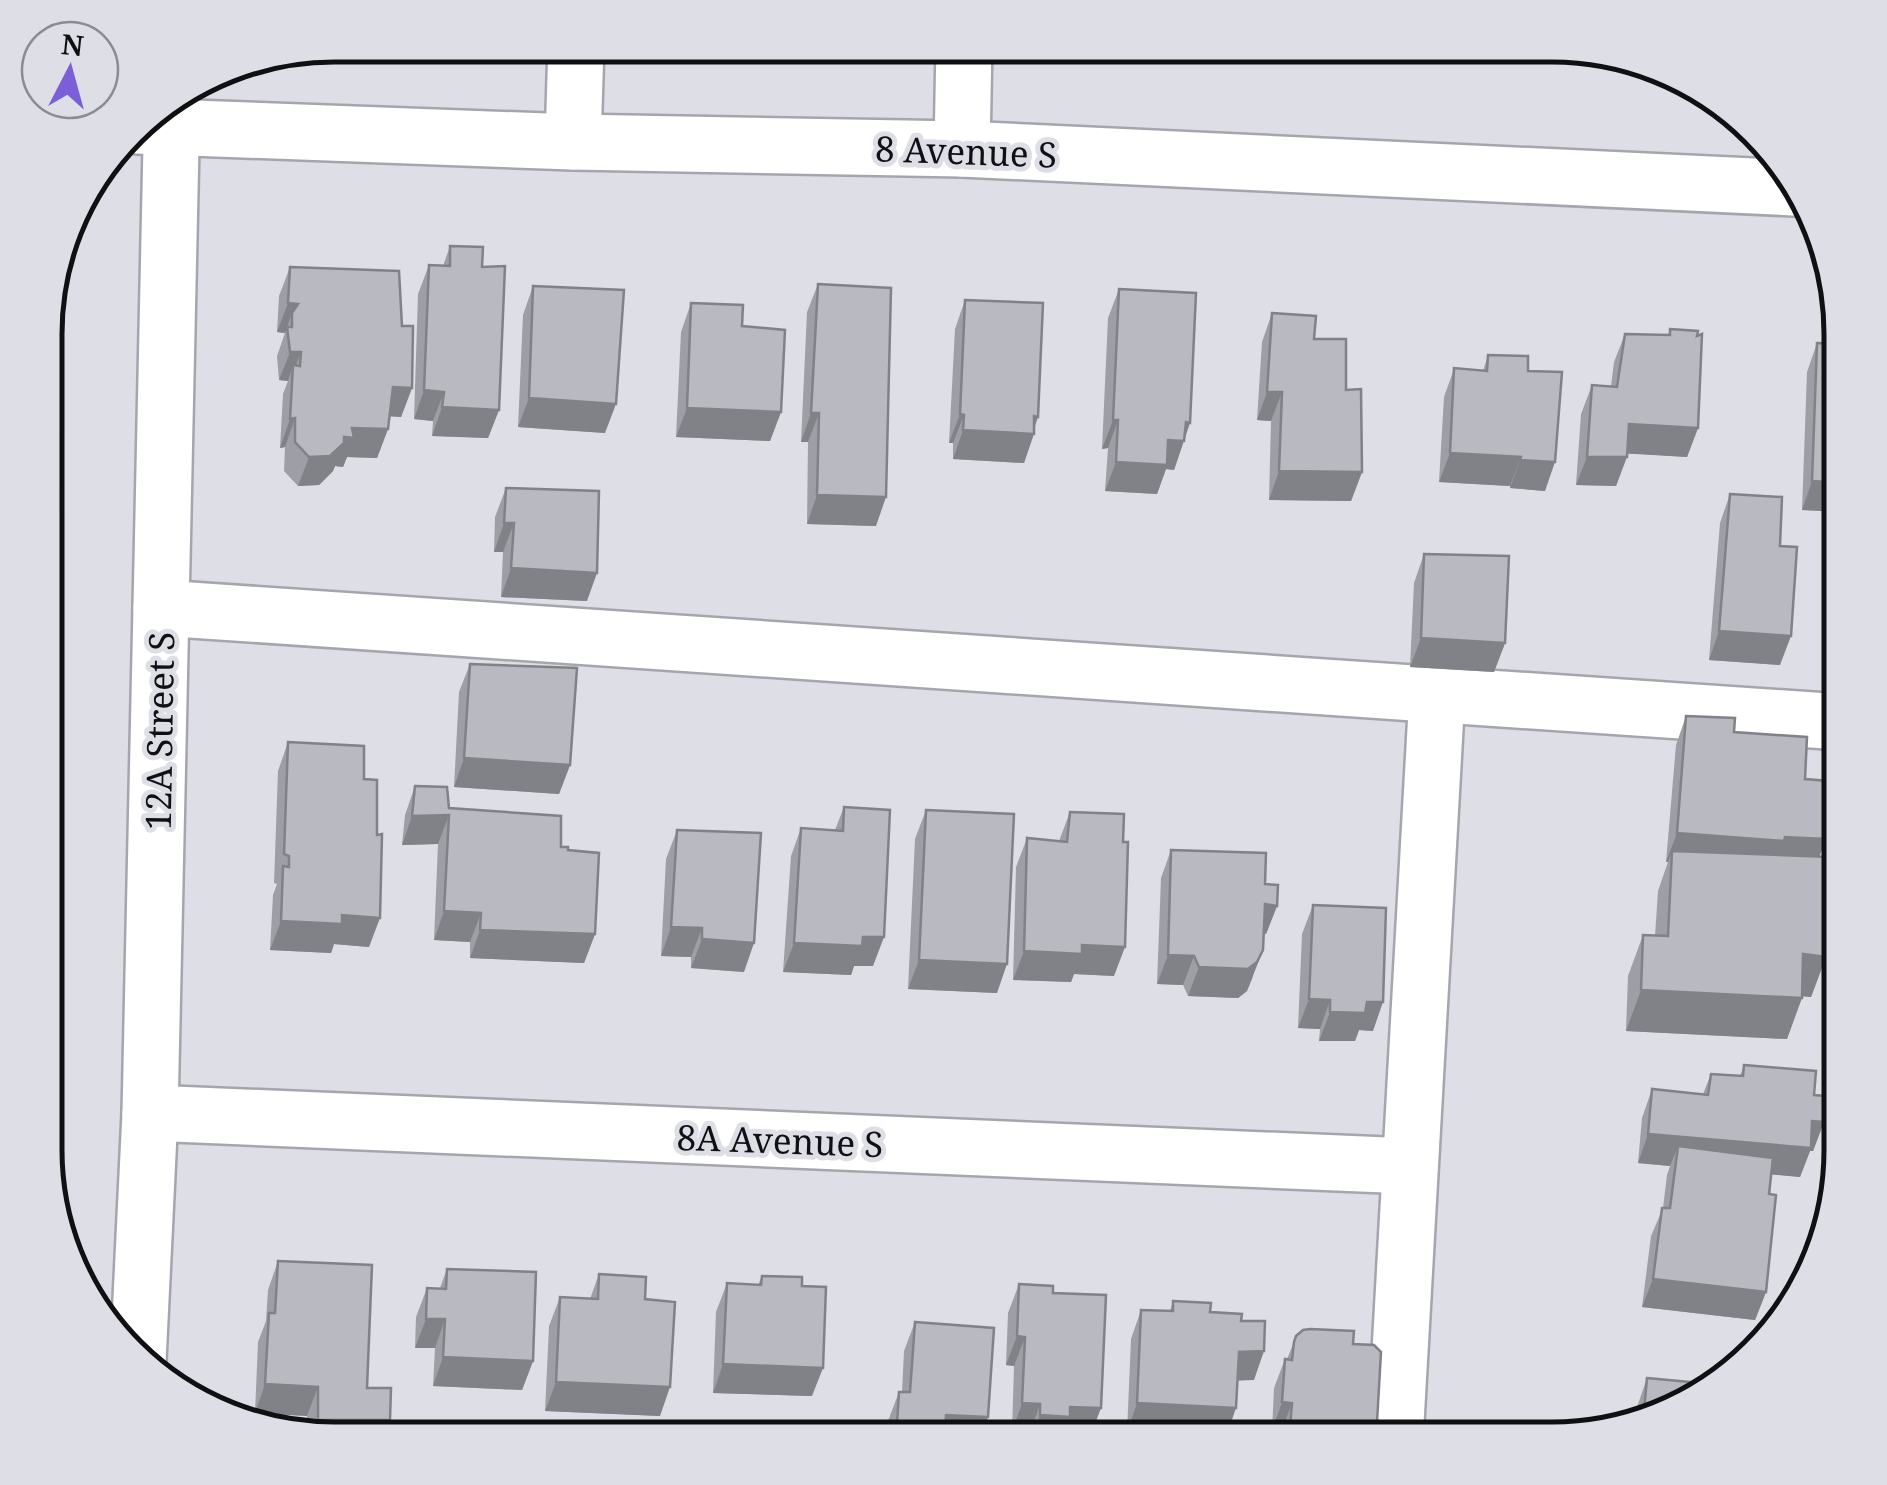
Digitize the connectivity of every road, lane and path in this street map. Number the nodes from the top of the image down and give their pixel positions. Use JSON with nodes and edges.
{"nodes":[{"id":1,"x":575,"y":62,"type":"edge"},
{"id":2,"x":964,"y":63,"type":"edge"},
{"id":3,"x":171,"y":118,"type":"edge"},
{"id":4,"x":161,"y":125,"type":"edge"},
{"id":5,"x":573,"y":142,"type":"junction"},
{"id":6,"x":962,"y":149,"type":"junction"},
{"id":7,"x":1782,"y":187,"type":"edge"},
{"id":8,"x":162,"y":608,"type":"junction"},
{"id":9,"x":1437,"y":694,"type":"junction"},
{"id":10,"x":1824,"y":721,"type":"edge"},
{"id":11,"x":150,"y":1114,"type":"junction"},
{"id":12,"x":1410,"y":1166,"type":"junction"},
{"id":13,"x":139,"y":1340,"type":"edge"},
{"id":14,"x":1396,"y":1422,"type":"edge"}],
"edges":[{"from":1,"to":5,"type":"street"},
{"from":2,"to":6,"type":"street"},
{"from":3,"to":5,"type":"street","name":"8 Avenue S"},
{"from":4,"to":8,"type":"street","name":"12A Street S"},
{"from":5,"to":6,"type":"street","name":"8 Avenue S"},
{"from":6,"to":7,"type":"street","name":"8 Avenue S"},
{"from":8,"to":9,"type":"street"},
{"from":8,"to":11,"type":"street","name":"12A Street S"},
{"from":9,"to":10,"type":"street"},
{"from":9,"to":12,"type":"street"},
{"from":11,"to":12,"type":"street","name":"8A Avenue S"},
{"from":11,"to":13,"type":"street","name":"12A Street S"},
{"from":12,"to":14,"type":"street"}]}
